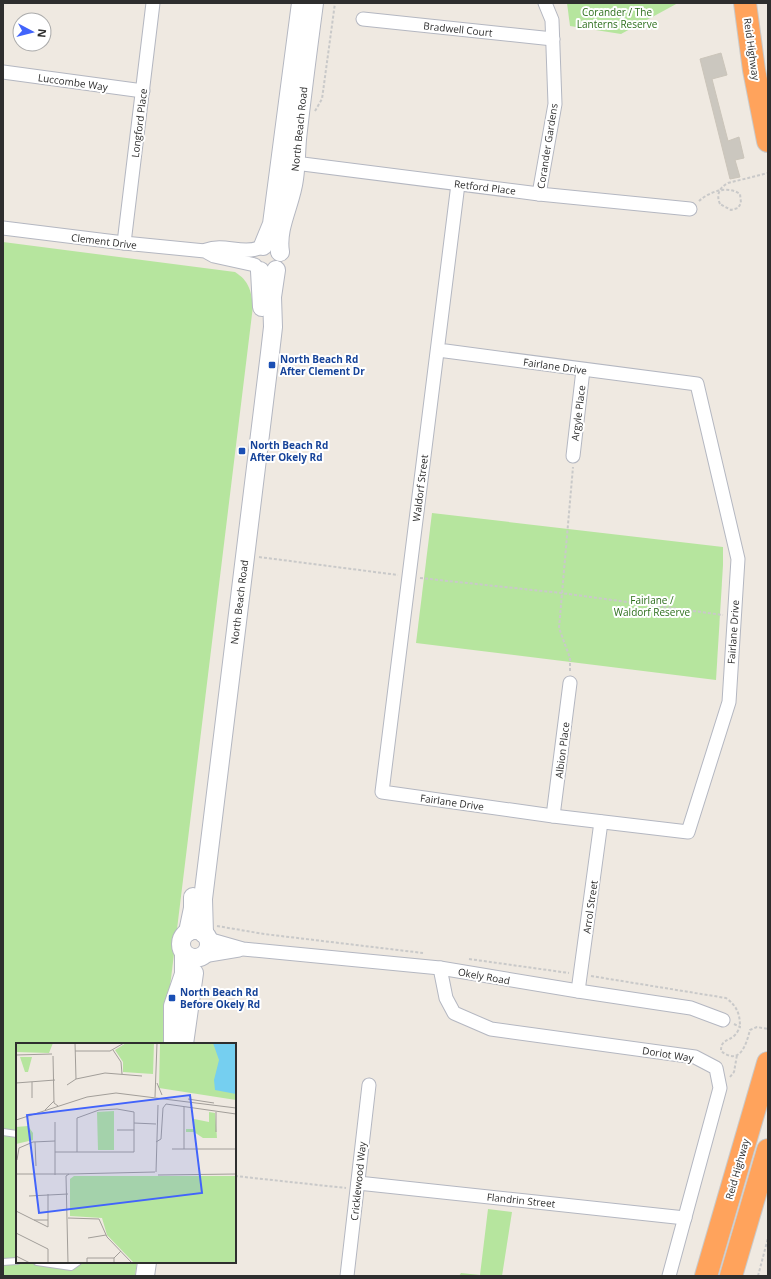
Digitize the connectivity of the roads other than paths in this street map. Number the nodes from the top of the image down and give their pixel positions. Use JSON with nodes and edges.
{"nodes":[{"id":1,"x":153,"y":3,"type":"edge"},
{"id":2,"x":301,"y":3,"type":"edge"},
{"id":3,"x":314,"y":3,"type":"edge"},
{"id":4,"x":545,"y":3,"type":"edge"},
{"id":5,"x":746,"y":3,"type":"edge"},
{"id":6,"x":363,"y":19,"type":"dead end"},
{"id":7,"x":553,"y":39,"type":"junction"},
{"id":8,"x":3,"y":72,"type":"edge"},
{"id":9,"x":142,"y":91,"type":"junction"},
{"id":10,"x":768,"y":141,"type":"edge"},
{"id":11,"x":288,"y":162,"type":"junction"},
{"id":12,"x":458,"y":184,"type":"junction"},
{"id":13,"x":539,"y":194,"type":"junction"},
{"id":14,"x":690,"y":210,"type":"road end"},
{"id":15,"x":3,"y":228,"type":"edge"},
{"id":16,"x":124,"y":243,"type":"junction"},
{"id":17,"x":263,"y":260,"type":"junction"},
{"id":18,"x":438,"y":350,"type":"junction"},
{"id":19,"x":583,"y":370,"type":"junction"},
{"id":20,"x":573,"y":456,"type":"road end"},
{"id":21,"x":570,"y":683,"type":"road end"},
{"id":22,"x":382,"y":792,"type":"joint"},
{"id":23,"x":553,"y":816,"type":"junction"},
{"id":24,"x":601,"y":822,"type":"junction"},
{"id":25,"x":200,"y":943,"type":"junction"},
{"id":26,"x":242,"y":949,"type":"junction"},
{"id":27,"x":440,"y":968,"type":"junction"},
{"id":28,"x":578,"y":991,"type":"junction"},
{"id":29,"x":723,"y":1020,"type":"road end"},
{"id":30,"x":173,"y":1043,"type":"edge"},
{"id":31,"x":184,"y":1043,"type":"edge"},
{"id":32,"x":768,"y":1063,"type":"edge"},
{"id":33,"x":369,"y":1085,"type":"dead end"},
{"id":34,"x":3,"y":1132,"type":"edge"},
{"id":35,"x":16,"y":1134,"type":"edge"},
{"id":36,"x":768,"y":1150,"type":"edge"},
{"id":37,"x":358,"y":1186,"type":"junction"},
{"id":38,"x":685,"y":1218,"type":"junction"},
{"id":39,"x":16,"y":1261,"type":"edge"},
{"id":40,"x":3,"y":1262,"type":"edge"},
{"id":41,"x":44,"y":1263,"type":"edge"},
{"id":42,"x":77,"y":1263,"type":"edge"},
{"id":43,"x":147,"y":1263,"type":"edge"},
{"id":44,"x":158,"y":1263,"type":"edge"},
{"id":45,"x":145,"y":1276,"type":"edge"},
{"id":46,"x":156,"y":1276,"type":"edge"},
{"id":47,"x":347,"y":1276,"type":"edge"},
{"id":48,"x":669,"y":1276,"type":"edge"},
{"id":49,"x":706,"y":1276,"type":"edge"},
{"id":50,"x":731,"y":1276,"type":"edge"}],
"edges":[{"from":1,"to":9,"type":"street","name":"Longford Place"},
{"from":2,"to":11,"type":"main road","name":"North Beach Road"},
{"from":3,"to":11,"type":"main road","name":"North Beach Road"},
{"from":4,"to":7,"type":"street","name":"Corander Gardens"},
{"from":5,"to":10,"type":"highway","name":"Reid Highway"},
{"from":6,"to":7,"type":"street","name":"Bradwell Court"},
{"from":7,"to":13,"type":"street","name":"Corander Gardens"},
{"from":8,"to":9,"type":"street","name":"Luccombe Way"},
{"from":9,"to":16,"type":"street","name":"Longford Place"},
{"from":11,"to":12,"type":"street","name":"Retford Place"},
{"from":11,"to":17,"type":"main road","name":"North Beach Road"},
{"from":11,"to":17,"type":"main road","name":"North Beach Road"},
{"from":12,"to":13,"type":"street","name":"Retford Place"},
{"from":12,"to":18,"type":"street","name":"Waldorf Street"},
{"from":13,"to":14,"type":"street","name":"Retford Place"},
{"from":15,"to":16,"type":"street","name":"Clement Drive"},
{"from":16,"to":17,"type":"street","name":"Clement Drive"},
{"from":17,"to":25,"type":"main road","name":"North Beach Road"},
{"from":18,"to":19,"type":"street","name":"Fairlane Drive"},
{"from":18,"to":22,"type":"street","name":"Waldorf Street"},
{"from":19,"to":20,"type":"street","name":"Argyle Place"},
{"from":19,"to":24,"type":"street","name":"Fairlane Drive"},
{"from":21,"to":23,"type":"street","name":"Albion Place"},
{"from":22,"to":23,"type":"street","name":"Fairlane Drive"},
{"from":23,"to":24,"type":"street","name":"Fairlane Drive"},
{"from":24,"to":28,"type":"street","name":"Arrol Street"},
{"from":25,"to":26,"type":"street","name":"Okely Road"},
{"from":25,"to":26,"type":"street","name":"Okely Road"},
{"from":25,"to":30,"type":"main road","name":"North Beach Road"},
{"from":25,"to":31,"type":"main road","name":"North Beach Road"},
{"from":26,"to":27,"type":"street","name":"Okely Road"},
{"from":27,"to":28,"type":"street","name":"Okely Road"},
{"from":27,"to":38,"type":"street","name":"Doriot Way"},
{"from":28,"to":29,"type":"street","name":"Okely Road"},
{"from":32,"to":49,"type":"highway","name":"Reid Highway"},
{"from":33,"to":37,"type":"street","name":"Cricklewood Way"},
{"from":34,"to":35,"type":"lane"},
{"from":36,"to":50,"type":"highway"},
{"from":37,"to":38,"type":"street","name":"Flandrin Street"},
{"from":37,"to":47,"type":"street","name":"Cricklewood Way"},
{"from":38,"to":48,"type":"street","name":"Doriot Way"},
{"from":39,"to":40,"type":"lane"},
{"from":41,"to":42,"type":"lane"},
{"from":43,"to":45,"type":"main road"},
{"from":44,"to":46,"type":"main road"}]}
